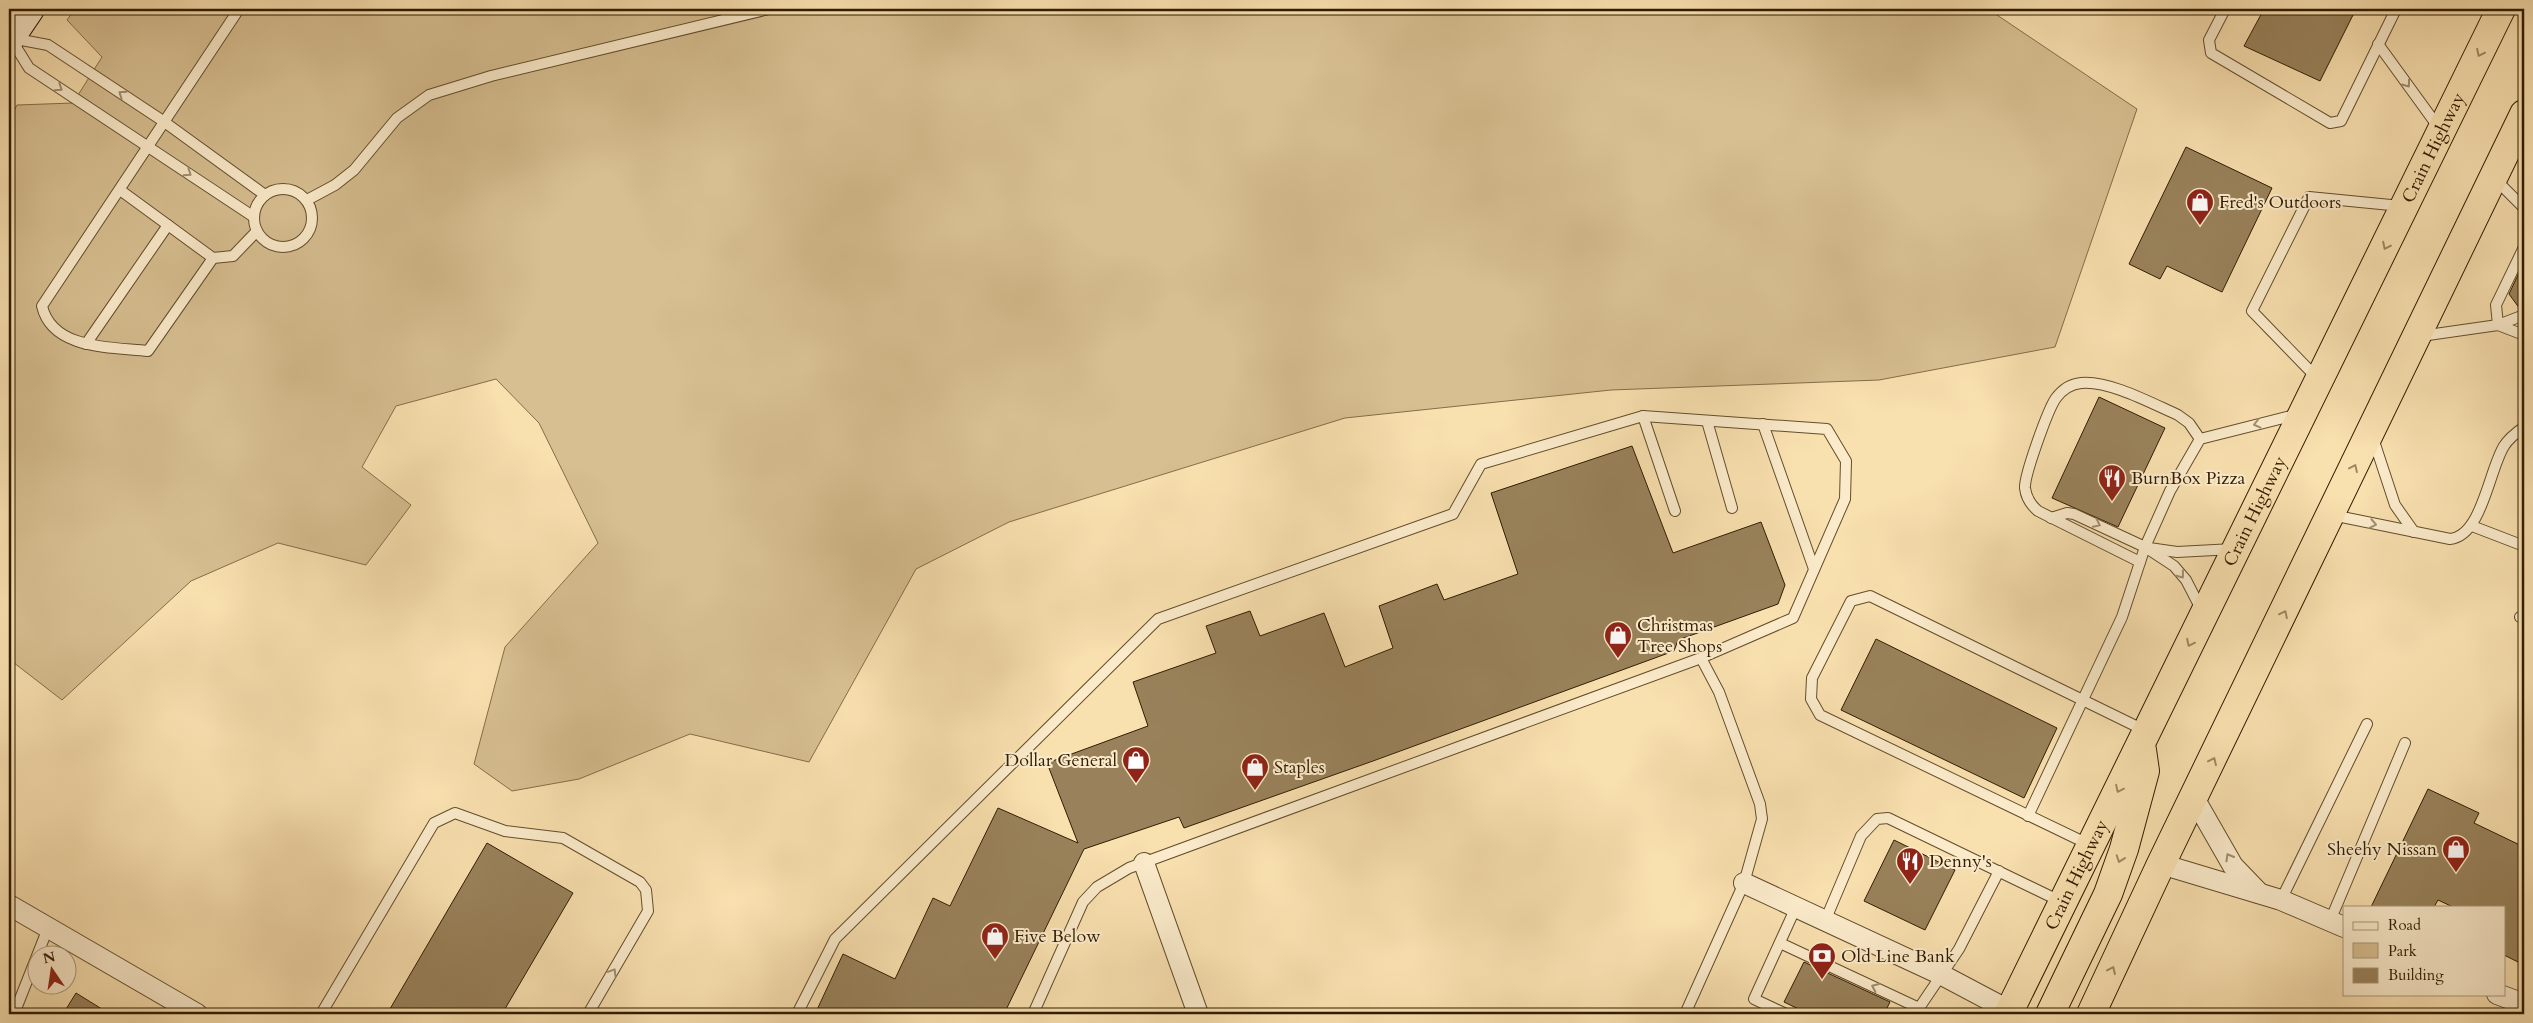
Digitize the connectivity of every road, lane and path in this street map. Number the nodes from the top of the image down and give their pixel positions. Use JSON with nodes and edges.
{"nodes":[{"id":1,"x":30,"y":9,"type":"edge"},
{"id":2,"x":239,"y":9,"type":"edge"},
{"id":3,"x":769,"y":9,"type":"edge"},
{"id":4,"x":2225,"y":9,"type":"edge"},
{"id":5,"x":2396,"y":9,"type":"edge"},
{"id":6,"x":2501,"y":9,"type":"edge"},
{"id":7,"x":744,"y":12,"type":"edge"},
{"id":8,"x":10,"y":39,"type":"edge"},
{"id":9,"x":2378,"y":44,"type":"junction"},
{"id":10,"x":2524,"y":114,"type":"edge"},
{"id":11,"x":163,"y":121,"type":"junction"},
{"id":12,"x":2442,"y":132,"type":"junction"},
{"id":13,"x":147,"y":146,"type":"junction"},
{"id":14,"x":2493,"y":178,"type":"junction"},
{"id":15,"x":120,"y":190,"type":"junction"},
{"id":16,"x":266,"y":195,"type":"junction"},
{"id":17,"x":306,"y":200,"type":"junction"},
{"id":18,"x":2405,"y":207,"type":"junction"},
{"id":19,"x":2524,"y":208,"type":"edge"},
{"id":20,"x":254,"y":217,"type":"junction"},
{"id":21,"x":168,"y":224,"type":"junction"},
{"id":22,"x":257,"y":231,"type":"junction"},
{"id":23,"x":2524,"y":247,"type":"edge"},
{"id":24,"x":213,"y":258,"type":"junction"},
{"id":25,"x":2524,"y":315,"type":"edge"},
{"id":26,"x":2498,"y":325,"type":"junction"},
{"id":27,"x":2524,"y":335,"type":"edge"},
{"id":28,"x":2417,"y":336,"type":"junction"},
{"id":29,"x":86,"y":344,"type":"junction"},
{"id":30,"x":2320,"y":380,"type":"junction"},
{"id":31,"x":2304,"y":412,"type":"junction"},
{"id":32,"x":1644,"y":416,"type":"junction"},
{"id":33,"x":1707,"y":421,"type":"junction"},
{"id":34,"x":1763,"y":424,"type":"junction"},
{"id":35,"x":2524,"y":427,"type":"edge"},
{"id":36,"x":2371,"y":432,"type":"junction"},
{"id":37,"x":2200,"y":439,"type":"junction"},
{"id":38,"x":1732,"y":508,"type":"dead end"},
{"id":39,"x":1676,"y":511,"type":"dead end"},
{"id":40,"x":2332,"y":515,"type":"junction"},
{"id":41,"x":2051,"y":518,"type":"junction"},
{"id":42,"x":2472,"y":526,"type":"junction"},
{"id":43,"x":2414,"y":532,"type":"junction"},
{"id":44,"x":2523,"y":544,"type":"edge"},
{"id":45,"x":2145,"y":547,"type":"junction"},
{"id":46,"x":2236,"y":549,"type":"junction"},
{"id":47,"x":2140,"y":562,"type":"junction"},
{"id":48,"x":1814,"y":569,"type":"junction"},
{"id":49,"x":2204,"y":614,"type":"junction"},
{"id":50,"x":1702,"y":658,"type":"junction"},
{"id":51,"x":2081,"y":700,"type":"junction"},
{"id":52,"x":2367,"y":724,"type":"dead end"},
{"id":53,"x":2144,"y":738,"type":"junction"},
{"id":54,"x":2406,"y":743,"type":"dead end"},
{"id":55,"x":2194,"y":798,"type":"junction"},
{"id":56,"x":2028,"y":816,"type":"junction"},
{"id":57,"x":2091,"y":845,"type":"junction"},
{"id":58,"x":1144,"y":863,"type":"junction"},
{"id":59,"x":2161,"y":864,"type":"junction"},
{"id":60,"x":1999,"y":871,"type":"junction"},
{"id":61,"x":1744,"y":883,"type":"junction"},
{"id":62,"x":2260,"y":894,"type":"junction"},
{"id":63,"x":2281,"y":900,"type":"junction"},
{"id":64,"x":2063,"y":902,"type":"junction"},
{"id":65,"x":9,"y":905,"type":"edge"},
{"id":66,"x":2344,"y":906,"type":"edge"},
{"id":67,"x":1796,"y":907,"type":"junction"},
{"id":68,"x":2343,"y":908,"type":"edge"},
{"id":69,"x":1825,"y":921,"type":"junction"},
{"id":70,"x":2337,"y":924,"type":"edge"},
{"id":71,"x":48,"y":928,"type":"junction"},
{"id":72,"x":1780,"y":943,"type":"junction"},
{"id":73,"x":1942,"y":975,"type":"junction"},
{"id":74,"x":2502,"y":996,"type":"edge"},
{"id":75,"x":2524,"y":1004,"type":"edge"},
{"id":76,"x":1917,"y":1011,"type":"edge"},
{"id":77,"x":1782,"y":1012,"type":"edge"},
{"id":78,"x":2009,"y":1013,"type":"edge"},
{"id":79,"x":14,"y":1014,"type":"edge"},
{"id":80,"x":197,"y":1014,"type":"edge"},
{"id":81,"x":321,"y":1014,"type":"edge"},
{"id":82,"x":588,"y":1014,"type":"edge"},
{"id":83,"x":797,"y":1014,"type":"edge"},
{"id":84,"x":1033,"y":1014,"type":"edge"},
{"id":85,"x":1198,"y":1014,"type":"edge"},
{"id":86,"x":1685,"y":1014,"type":"edge"},
{"id":87,"x":2050,"y":1014,"type":"edge"},
{"id":88,"x":2092,"y":1014,"type":"edge"}],
"edges":[{"from":1,"to":8,"type":"main road"},
{"from":2,"to":11,"type":"lane"},
{"from":3,"to":7,"type":"lane"},
{"from":4,"to":9,"type":"lane"},
{"from":5,"to":9,"type":"lane"},
{"from":6,"to":12,"type":"highway","name":"Crain Highway","one_way":true},
{"from":7,"to":17,"type":"lane"},
{"from":11,"to":8,"type":"lane","one_way":true},
{"from":8,"to":13,"type":"lane","one_way":true},
{"from":9,"to":12,"type":"lane","one_way":true},
{"from":10,"to":14,"type":"highway"},
{"from":11,"to":13,"type":"lane"},
{"from":11,"to":16,"type":"lane"},
{"from":12,"to":18,"type":"highway","name":"Crain Highway"},
{"from":13,"to":15,"type":"lane"},
{"from":13,"to":20,"type":"lane","one_way":true},
{"from":14,"to":19,"type":"lane"},
{"from":14,"to":28,"type":"highway"},
{"from":15,"to":21,"type":"lane"},
{"from":15,"to":29,"type":"lane"},
{"from":16,"to":17,"type":"lane"},
{"from":16,"to":20,"type":"lane"},
{"from":17,"to":22,"type":"lane"},
{"from":18,"to":30,"type":"highway","name":"Crain Highway","one_way":true},
{"from":18,"to":30,"type":"lane"},
{"from":20,"to":22,"type":"lane"},
{"from":21,"to":24,"type":"lane"},
{"from":21,"to":29,"type":"lane"},
{"from":22,"to":24,"type":"lane"},
{"from":23,"to":26,"type":"lane"},
{"from":24,"to":29,"type":"lane"},
{"from":25,"to":26,"type":"lane"},
{"from":26,"to":27,"type":"lane"},
{"from":26,"to":28,"type":"lane"},
{"from":28,"to":36,"type":"highway"},
{"from":30,"to":31,"type":"highway","name":"Crain Highway"},
{"from":31,"to":37,"type":"lane","one_way":true},
{"from":31,"to":46,"type":"highway","name":"Crain Highway"},
{"from":32,"to":33,"type":"lane"},
{"from":32,"to":39,"type":"lane"},
{"from":32,"to":83,"type":"lane"},
{"from":33,"to":34,"type":"lane"},
{"from":33,"to":38,"type":"lane"},
{"from":34,"to":48,"type":"lane"},
{"from":34,"to":48,"type":"lane"},
{"from":35,"to":42,"type":"lane"},
{"from":40,"to":36,"type":"highway","one_way":true},
{"from":36,"to":43,"type":"lane"},
{"from":37,"to":41,"type":"lane"},
{"from":37,"to":45,"type":"lane"},
{"from":40,"to":43,"type":"lane","one_way":true},
{"from":55,"to":40,"type":"highway","one_way":true},
{"from":41,"to":45,"type":"lane","one_way":true},
{"from":41,"to":47,"type":"lane"},
{"from":42,"to":43,"type":"lane"},
{"from":42,"to":44,"type":"lane"},
{"from":45,"to":46,"type":"lane"},
{"from":45,"to":47,"type":"lane"},
{"from":45,"to":49,"type":"lane","one_way":true},
{"from":46,"to":49,"type":"highway","name":"Crain Highway"},
{"from":47,"to":51,"type":"lane"},
{"from":48,"to":50,"type":"lane"},
{"from":49,"to":53,"type":"highway","name":"Crain Highway","one_way":true},
{"from":50,"to":58,"type":"lane"},
{"from":50,"to":61,"type":"lane"},
{"from":51,"to":53,"type":"lane"},
{"from":51,"to":56,"type":"lane"},
{"from":51,"to":56,"type":"lane"},
{"from":52,"to":63,"type":"lane"},
{"from":53,"to":57,"type":"highway","name":"Crain Highway","one_way":true},
{"from":53,"to":87,"type":"highway","one_way":true},
{"from":54,"to":66,"type":"lane"},
{"from":55,"to":59,"type":"highway"},
{"from":62,"to":55,"type":"street","one_way":true},
{"from":56,"to":57,"type":"lane"},
{"from":57,"to":64,"type":"highway","name":"Crain Highway"},
{"from":58,"to":84,"type":"lane"},
{"from":58,"to":85,"type":"street"},
{"from":59,"to":62,"type":"street"},
{"from":88,"to":59,"type":"highway","one_way":true},
{"from":60,"to":64,"type":"lane"},
{"from":60,"to":69,"type":"lane"},
{"from":60,"to":73,"type":"lane"},
{"from":61,"to":67,"type":"street"},
{"from":61,"to":86,"type":"lane"},
{"from":62,"to":63,"type":"street"},
{"from":63,"to":70,"type":"street"},
{"from":64,"to":78,"type":"highway","name":"Crain Highway"},
{"from":65,"to":71,"type":"street"},
{"from":67,"to":69,"type":"street"},
{"from":67,"to":72,"type":"lane"},
{"from":68,"to":70,"type":"lane"},
{"from":69,"to":73,"type":"street"},
{"from":71,"to":79,"type":"lane"},
{"from":71,"to":80,"type":"street"},
{"from":76,"to":72,"type":"lane","one_way":true},
{"from":72,"to":77,"type":"lane"},
{"from":73,"to":76,"type":"lane"},
{"from":73,"to":78,"type":"street"},
{"from":74,"to":75,"type":"street"},
{"from":82,"to":81,"type":"lane","one_way":true}]}
